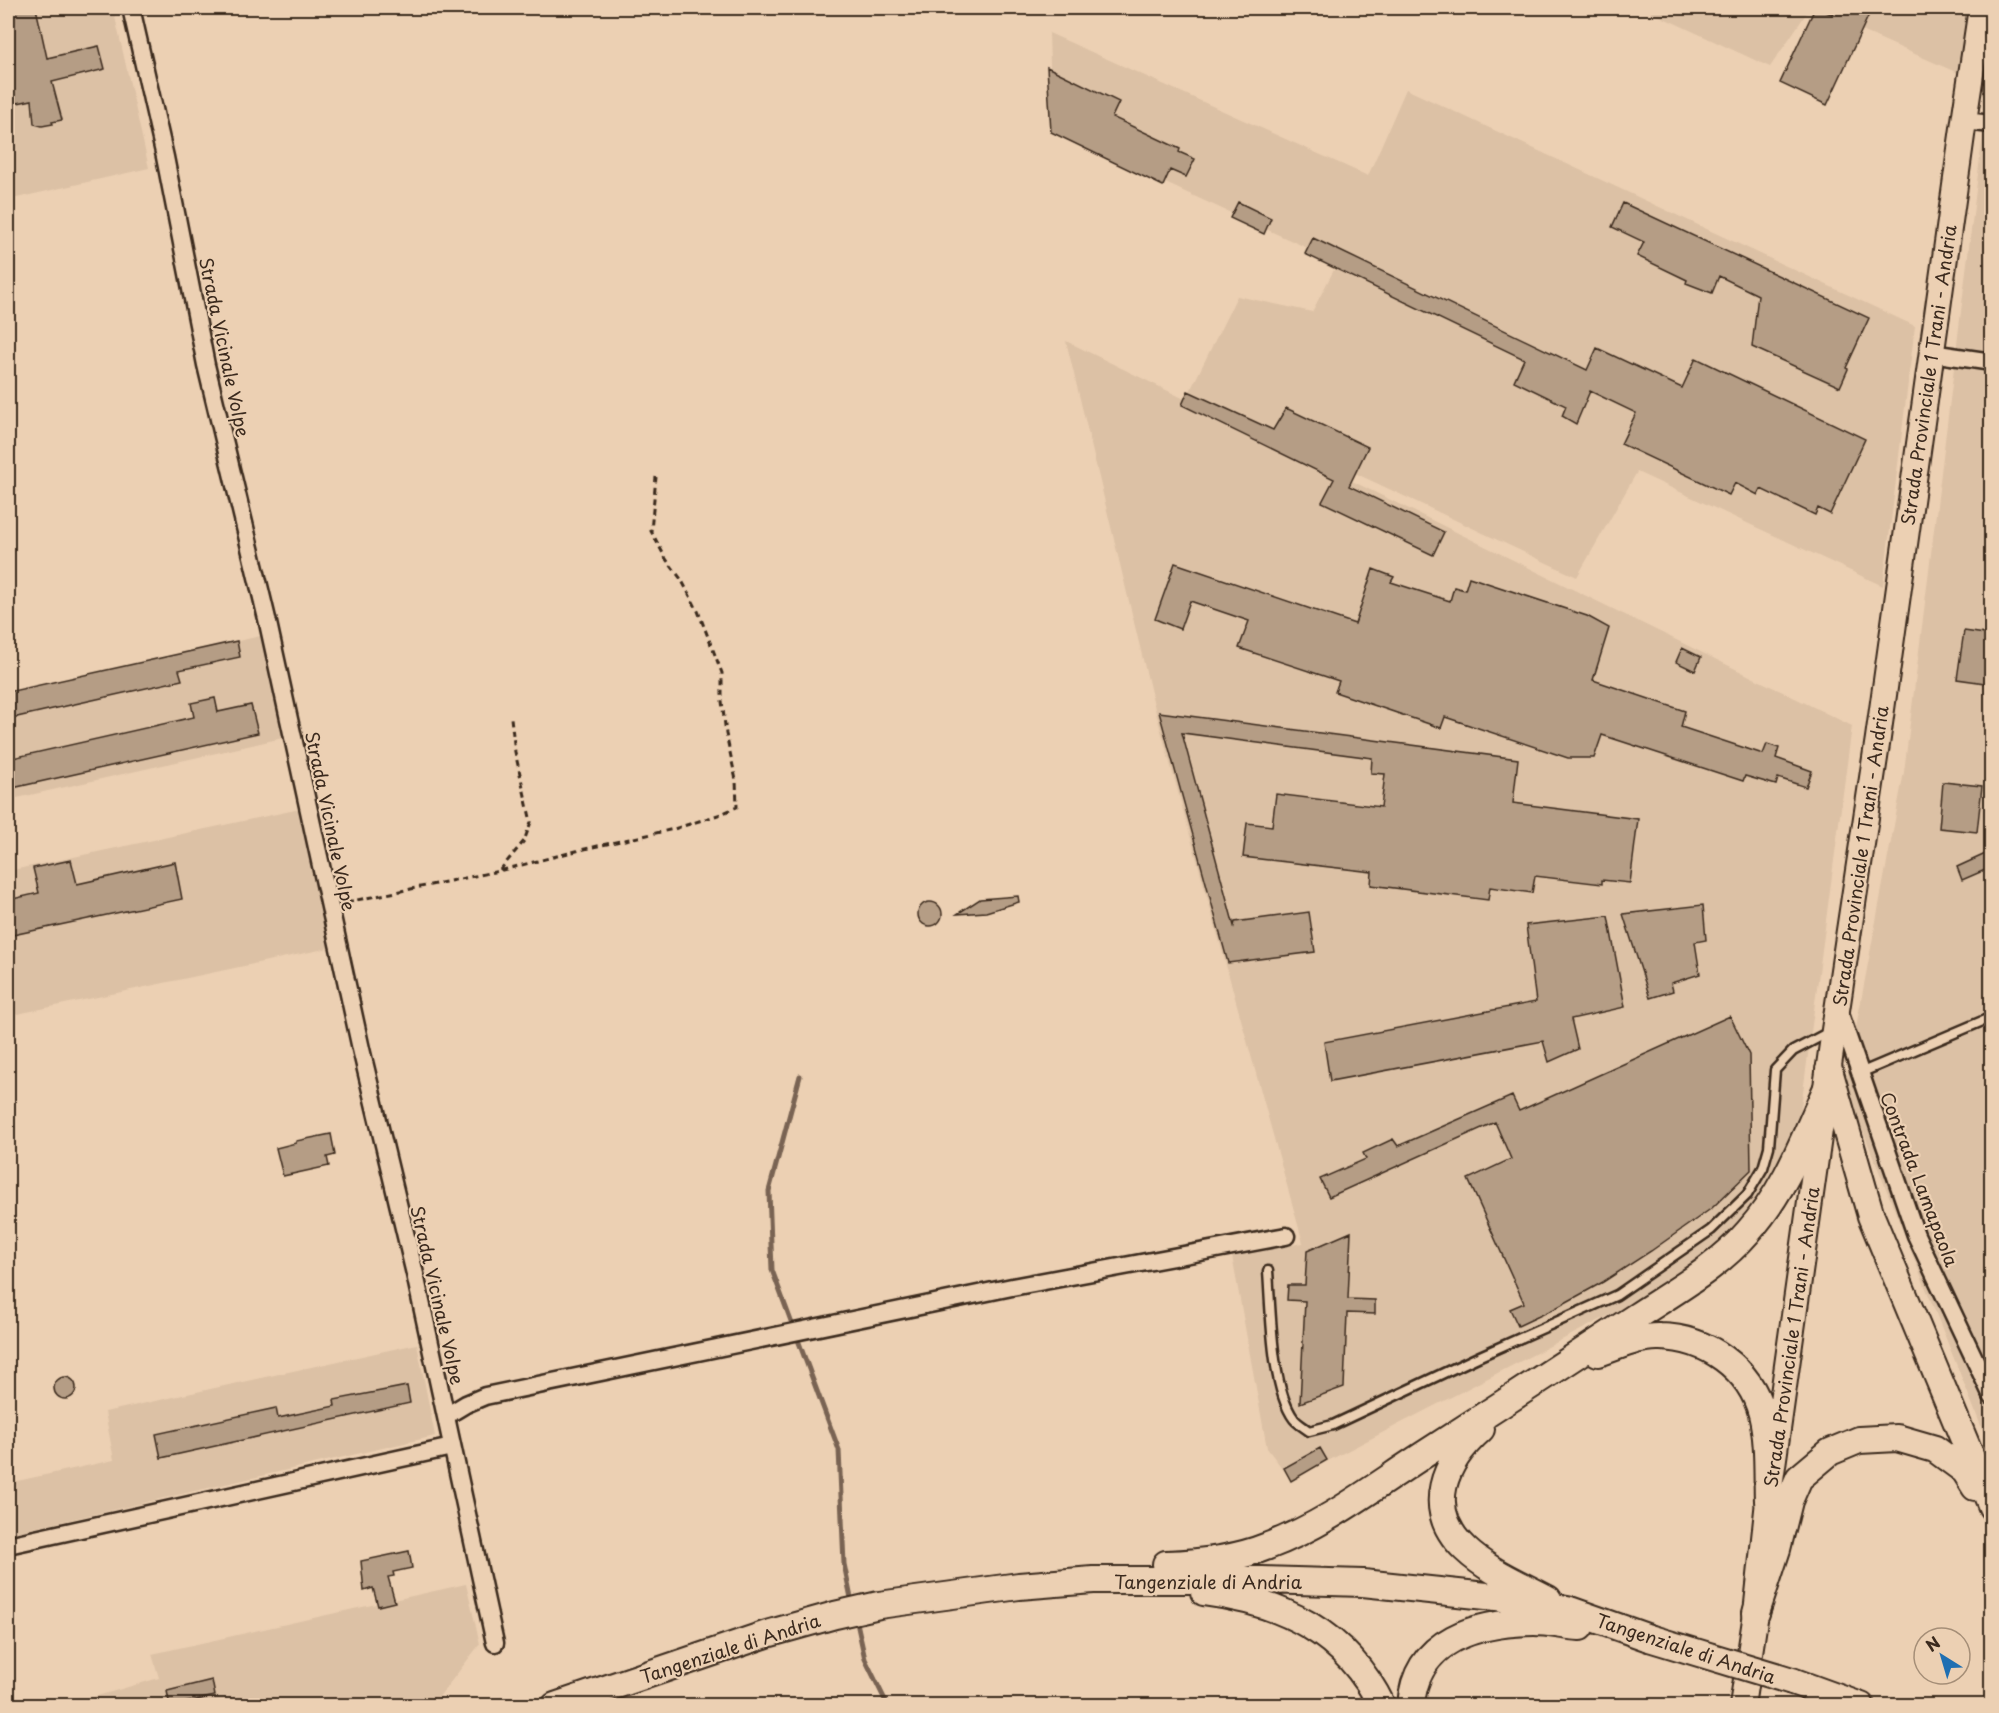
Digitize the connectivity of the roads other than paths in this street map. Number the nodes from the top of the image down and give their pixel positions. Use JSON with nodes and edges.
{"nodes":[{"id":1,"x":131,"y":8,"type":"edge"},
{"id":2,"x":1982,"y":8,"type":"edge"},
{"id":3,"x":1964,"y":121,"type":"junction"},
{"id":4,"x":1992,"y":124,"type":"edge"},
{"id":5,"x":1931,"y":353,"type":"junction"},
{"id":6,"x":1992,"y":362,"type":"edge"},
{"id":7,"x":1837,"y":1004,"type":"junction"},
{"id":8,"x":1992,"y":1017,"type":"edge"},
{"id":9,"x":1834,"y":1030,"type":"junction"},
{"id":10,"x":1859,"y":1074,"type":"junction"},
{"id":11,"x":1828,"y":1080,"type":"junction"},
{"id":12,"x":1286,"y":1236,"type":"dead end"},
{"id":13,"x":1268,"y":1270,"type":"dead end"},
{"id":14,"x":1569,"y":1362,"type":"junction"},
{"id":15,"x":1992,"y":1396,"type":"edge"},
{"id":16,"x":1509,"y":1402,"type":"junction"},
{"id":17,"x":446,"y":1416,"type":"junction"},
{"id":18,"x":452,"y":1447,"type":"junction"},
{"id":19,"x":1768,"y":1501,"type":"junction"},
{"id":20,"x":1992,"y":1508,"type":"edge"},
{"id":21,"x":1992,"y":1513,"type":"edge"},
{"id":22,"x":8,"y":1545,"type":"edge"},
{"id":23,"x":1093,"y":1580,"type":"junction"},
{"id":24,"x":1132,"y":1581,"type":"junction"},
{"id":25,"x":1567,"y":1609,"type":"junction"},
{"id":26,"x":1756,"y":1613,"type":"junction"},
{"id":27,"x":1622,"y":1629,"type":"junction"},
{"id":28,"x":495,"y":1643,"type":"dead end"},
{"id":29,"x":1853,"y":1703,"type":"edge"},
{"id":30,"x":555,"y":1706,"type":"edge"},
{"id":31,"x":1382,"y":1706,"type":"edge"},
{"id":32,"x":1411,"y":1706,"type":"edge"},
{"id":33,"x":1742,"y":1706,"type":"edge"}],
"edges":[{"from":1,"to":17,"type":"street","name":"Strada Vicinale Volpe"},
{"from":2,"to":3,"type":"main road","name":"Strada Provinciale 1 Trani - Andria"},
{"from":3,"to":4,"type":"street"},
{"from":3,"to":5,"type":"main road","name":"Strada Provinciale 1 Trani - Andria"},
{"from":5,"to":6,"type":"street"},
{"from":5,"to":7,"type":"main road","name":"Strada Provinciale 1 Trani - Andria"},
{"from":7,"to":9,"type":"main road","name":"Strada Provinciale 1 Trani - Andria"},
{"from":7,"to":10,"type":"street","name":"Contrada Lamapaola"},
{"from":8,"to":10,"type":"lane"},
{"from":9,"to":11,"type":"main road","name":"Strada Provinciale 1 Trani - Andria"},
{"from":9,"to":13,"type":"lane"},
{"from":10,"to":15,"type":"street","name":"Contrada Lamapaola"},
{"from":11,"to":14,"type":"main road"},
{"from":11,"to":19,"type":"main road","name":"Strada Provinciale 1 Trani - Andria"},
{"from":11,"to":20,"type":"main road"},
{"from":12,"to":17,"type":"street"},
{"from":14,"to":16,"type":"main road"},
{"from":14,"to":19,"type":"main road"},
{"from":16,"to":23,"type":"main road"},
{"from":16,"to":25,"type":"main road"},
{"from":17,"to":18,"type":"street","name":"Strada Vicinale Volpe"},
{"from":18,"to":22,"type":"street"},
{"from":18,"to":28,"type":"street","name":"Strada Vicinale Volpe"},
{"from":19,"to":26,"type":"main road","name":"Strada Provinciale 1 Trani - Andria"},
{"from":21,"to":26,"type":"main road"},
{"from":23,"to":24,"type":"main road","name":"Tangenziale di Andria"},
{"from":23,"to":30,"type":"main road","name":"Tangenziale di Andria"},
{"from":24,"to":25,"type":"main road","name":"Tangenziale di Andria"},
{"from":24,"to":31,"type":"main road"},
{"from":25,"to":27,"type":"main road","name":"Tangenziale di Andria"},
{"from":26,"to":33,"type":"main road","name":"Strada Provinciale 1 Trani - Andria"},
{"from":27,"to":29,"type":"main road","name":"Tangenziale di Andria","bridge":true},
{"from":27,"to":32,"type":"main road"}]}
